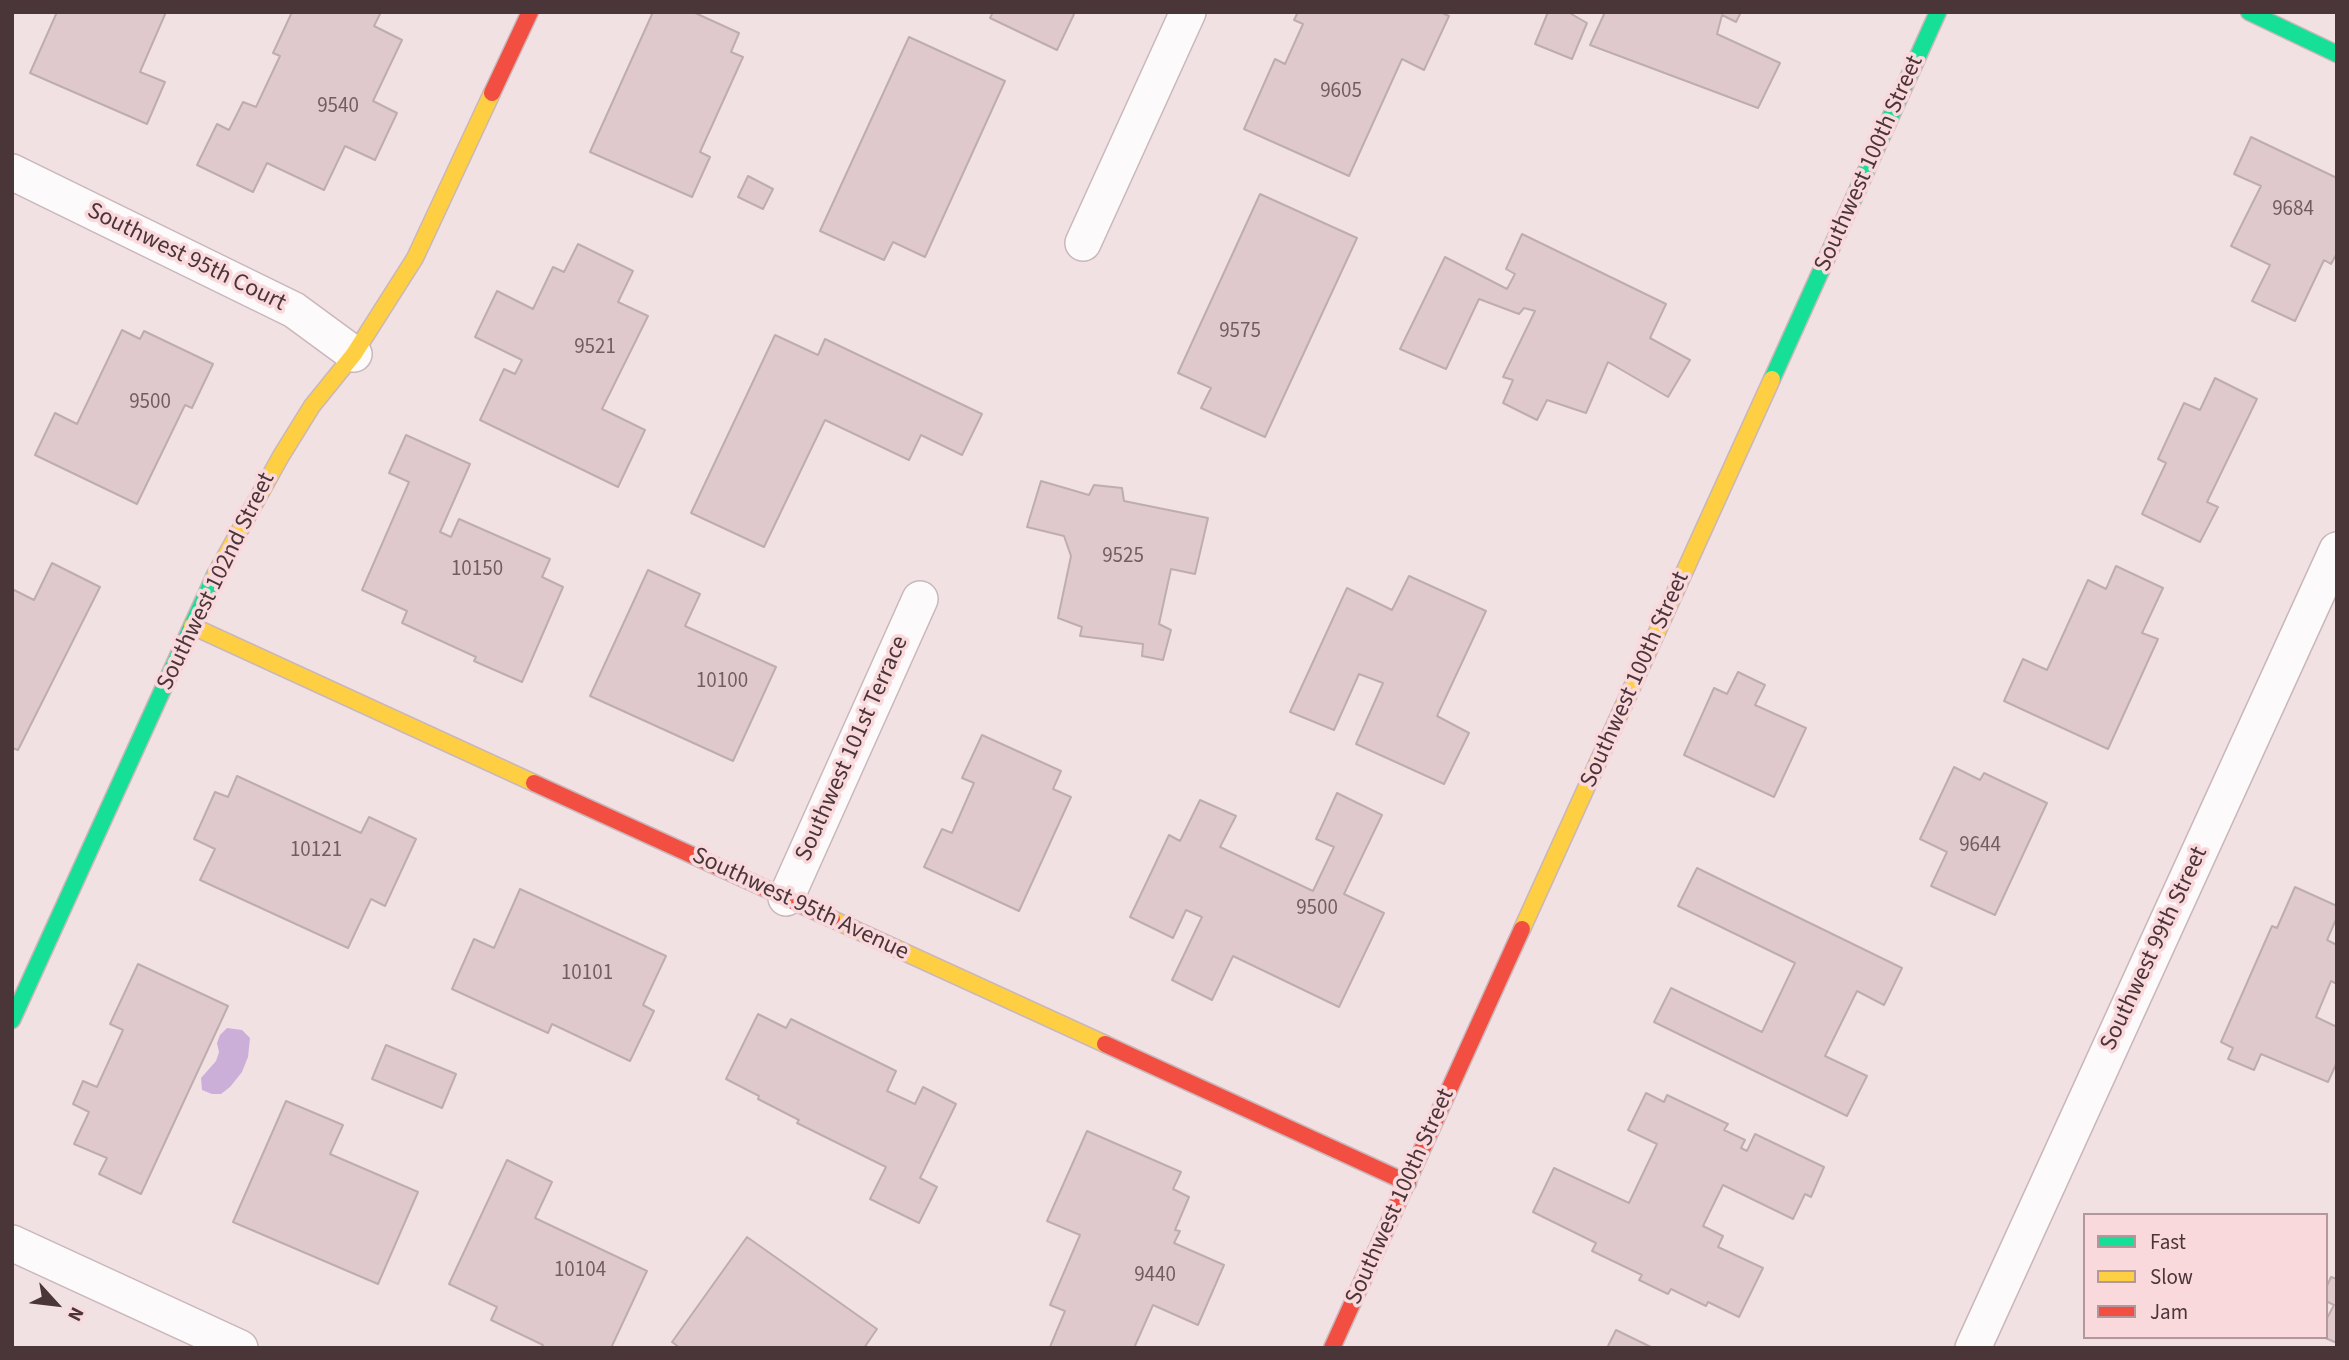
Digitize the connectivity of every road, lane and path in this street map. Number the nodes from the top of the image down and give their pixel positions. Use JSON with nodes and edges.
{"nodes":[{"id":1,"x":530,"y":12,"type":"edge"},
{"id":2,"x":1188,"y":12,"type":"edge"},
{"id":3,"x":1938,"y":12,"type":"edge"},
{"id":4,"x":2249,"y":12,"type":"edge"},
{"id":5,"x":2337,"y":54,"type":"edge"},
{"id":6,"x":12,"y":172,"type":"edge"},
{"id":7,"x":1083,"y":243,"type":"dead end"},
{"id":8,"x":354,"y":354,"type":"junction"},
{"id":9,"x":2337,"y":550,"type":"edge"},
{"id":10,"x":920,"y":600,"type":"dead end"},
{"id":11,"x":192,"y":626,"type":"junction"},
{"id":12,"x":786,"y":898,"type":"junction"},
{"id":13,"x":12,"y":1020,"type":"edge"},
{"id":14,"x":1408,"y":1183,"type":"junction"},
{"id":15,"x":12,"y":1243,"type":"edge"},
{"id":16,"x":240,"y":1348,"type":"edge"},
{"id":17,"x":1332,"y":1348,"type":"edge"},
{"id":18,"x":1973,"y":1348,"type":"edge"}],
"edges":[{"from":1,"to":8,"type":"street","name":"Southwest 102nd Street"},
{"from":2,"to":7,"type":"street"},
{"from":3,"to":14,"type":"street","name":"Southwest 100th Street"},
{"from":4,"to":5,"type":"street"},
{"from":6,"to":8,"type":"street","name":"Southwest 95th Court"},
{"from":8,"to":11,"type":"street","name":"Southwest 102nd Street"},
{"from":9,"to":18,"type":"street","name":"Southwest 99th Street"},
{"from":10,"to":12,"type":"street","name":"Southwest 101st Terrace"},
{"from":11,"to":12,"type":"street","name":"Southwest 95th Avenue"},
{"from":11,"to":13,"type":"street","name":"Southwest 102nd Street"},
{"from":12,"to":14,"type":"street","name":"Southwest 95th Avenue"},
{"from":14,"to":17,"type":"street","name":"Southwest 100th Street"},
{"from":15,"to":16,"type":"street"}]}
